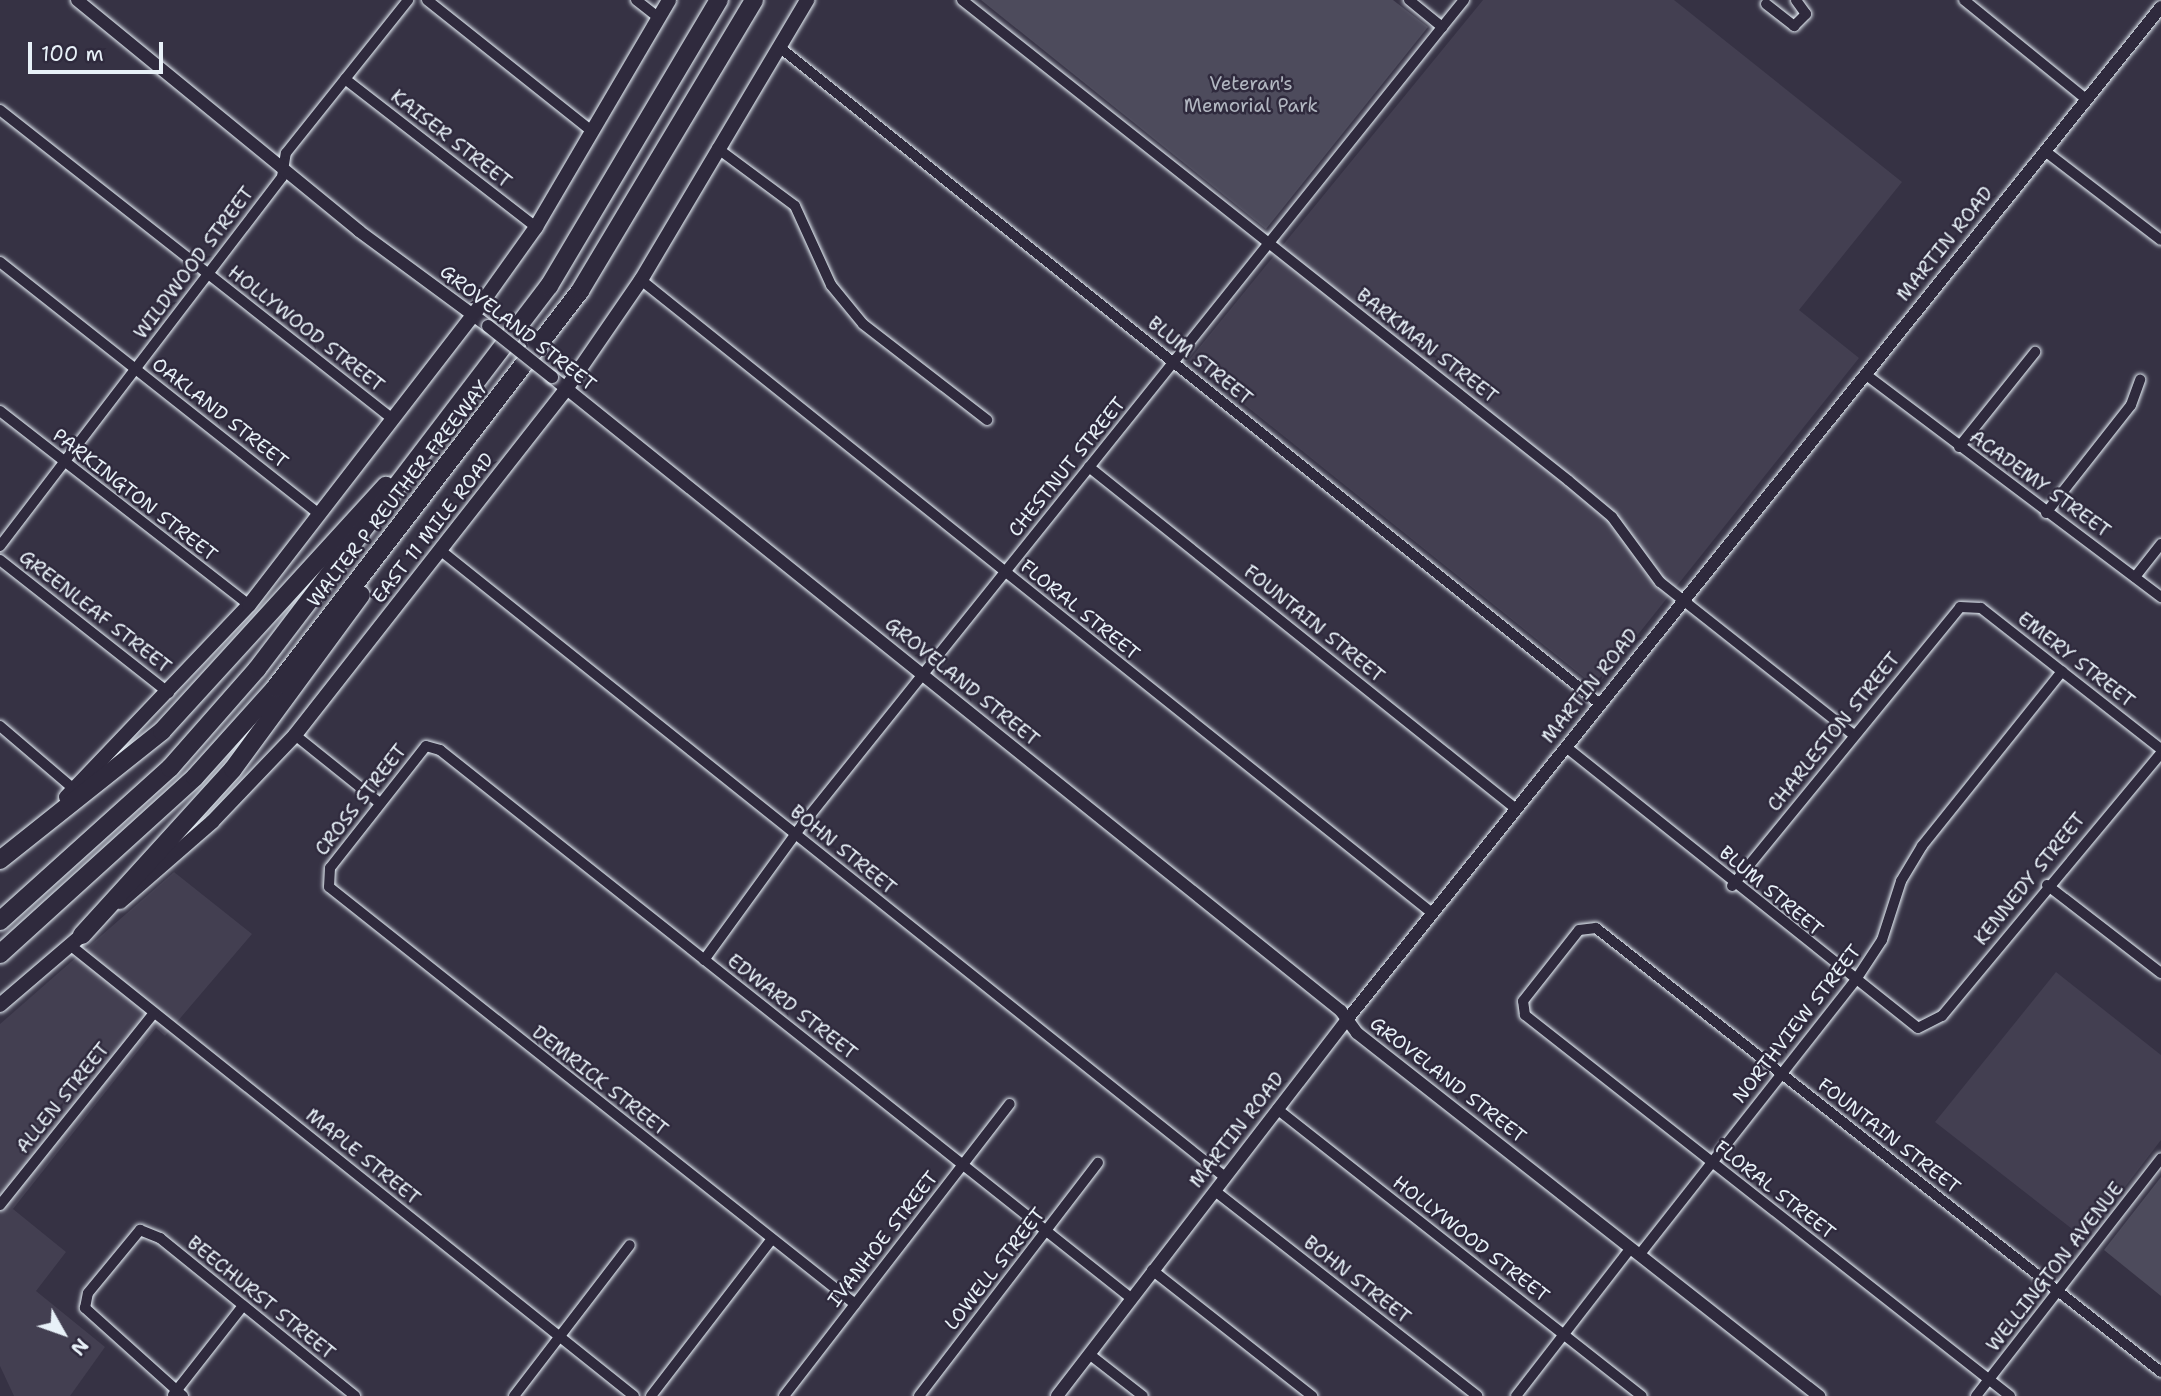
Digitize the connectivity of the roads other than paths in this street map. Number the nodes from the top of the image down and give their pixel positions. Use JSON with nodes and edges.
{"nodes":[{"id":1,"x":77,"y":0,"type":"edge"},
{"id":2,"x":408,"y":0,"type":"edge"},
{"id":3,"x":427,"y":0,"type":"edge"},
{"id":4,"x":636,"y":0,"type":"edge"},
{"id":5,"x":669,"y":0,"type":"edge"},
{"id":6,"x":719,"y":0,"type":"edge"},
{"id":7,"x":754,"y":0,"type":"edge"},
{"id":8,"x":807,"y":0,"type":"edge"},
{"id":9,"x":962,"y":0,"type":"edge"},
{"id":10,"x":1409,"y":0,"type":"edge"},
{"id":11,"x":1464,"y":0,"type":"edge"},
{"id":12,"x":1796,"y":0,"type":"edge"},
{"id":13,"x":1964,"y":0,"type":"edge"},
{"id":14,"x":1766,"y":1,"type":"edge"},
{"id":15,"x":2161,"y":7,"type":"edge"},
{"id":16,"x":658,"y":17,"type":"junction"},
{"id":17,"x":1443,"y":27,"type":"junction"},
{"id":18,"x":778,"y":46,"type":"junction"},
{"id":19,"x":345,"y":79,"type":"junction"},
{"id":20,"x":2086,"y":99,"type":"junction"},
{"id":21,"x":0,"y":110,"type":"edge"},
{"id":22,"x":593,"y":132,"type":"junction"},
{"id":23,"x":717,"y":148,"type":"junction"},
{"id":24,"x":2045,"y":152,"type":"junction"},
{"id":25,"x":284,"y":165,"type":"junction"},
{"id":26,"x":536,"y":227,"type":"junction"},
{"id":27,"x":2161,"y":240,"type":"edge"},
{"id":28,"x":1268,"y":244,"type":"junction"},
{"id":29,"x":0,"y":262,"type":"edge"},
{"id":30,"x":207,"y":275,"type":"junction"},
{"id":31,"x":641,"y":280,"type":"junction"},
{"id":32,"x":474,"y":314,"type":"junction"},
{"id":33,"x":2035,"y":352,"type":"dead end"},
{"id":34,"x":1174,"y":362,"type":"junction"},
{"id":35,"x":493,"y":363,"type":"junction"},
{"id":36,"x":135,"y":369,"type":"junction"},
{"id":37,"x":1866,"y":374,"type":"junction"},
{"id":38,"x":2140,"y":380,"type":"dead end"},
{"id":39,"x":566,"y":389,"type":"junction"},
{"id":40,"x":0,"y":411,"type":"edge"},
{"id":41,"x":393,"y":419,"type":"junction"},
{"id":42,"x":987,"y":420,"type":"dead end"},
{"id":43,"x":1959,"y":447,"type":"junction"},
{"id":44,"x":64,"y":462,"type":"junction"},
{"id":45,"x":1090,"y":467,"type":"junction"},
{"id":46,"x":422,"y":497,"type":"junction"},
{"id":47,"x":2046,"y":513,"type":"junction"},
{"id":48,"x":319,"y":514,"type":"junction"},
{"id":49,"x":2161,"y":544,"type":"edge"},
{"id":50,"x":0,"y":546,"type":"edge"},
{"id":51,"x":440,"y":550,"type":"junction"},
{"id":52,"x":0,"y":560,"type":"edge"},
{"id":53,"x":1005,"y":572,"type":"junction"},
{"id":54,"x":2135,"y":577,"type":"junction"},
{"id":55,"x":2161,"y":597,"type":"edge"},
{"id":56,"x":1683,"y":601,"type":"junction"},
{"id":57,"x":249,"y":605,"type":"junction"},
{"id":58,"x":1967,"y":605,"type":"joint"},
{"id":59,"x":2062,"y":671,"type":"junction"},
{"id":60,"x":923,"y":675,"type":"junction"},
{"id":61,"x":169,"y":692,"type":"junction"},
{"id":62,"x":1600,"y":704,"type":"junction"},
{"id":63,"x":0,"y":726,"type":"edge"},
{"id":64,"x":295,"y":735,"type":"junction"},
{"id":65,"x":1854,"y":735,"type":"junction"},
{"id":66,"x":430,"y":745,"type":"joint"},
{"id":67,"x":1566,"y":747,"type":"junction"},
{"id":68,"x":2161,"y":751,"type":"edge"},
{"id":69,"x":75,"y":790,"type":"junction"},
{"id":70,"x":380,"y":803,"type":"junction"},
{"id":71,"x":1516,"y":809,"type":"junction"},
{"id":72,"x":797,"y":835,"type":"junction"},
{"id":73,"x":0,"y":860,"type":"edge"},
{"id":74,"x":326,"y":882,"type":"joint"},
{"id":75,"x":2047,"y":885,"type":"junction"},
{"id":76,"x":1732,"y":886,"type":"junction"},
{"id":77,"x":1432,"y":914,"type":"junction"},
{"id":78,"x":0,"y":921,"type":"edge"},
{"id":79,"x":76,"y":940,"type":"junction"},
{"id":80,"x":0,"y":954,"type":"edge"},
{"id":81,"x":704,"y":960,"type":"junction"},
{"id":82,"x":2161,"y":974,"type":"edge"},
{"id":83,"x":1855,"y":981,"type":"junction"},
{"id":84,"x":0,"y":1005,"type":"edge"},
{"id":85,"x":1522,"y":1009,"type":"joint"},
{"id":86,"x":154,"y":1013,"type":"junction"},
{"id":87,"x":1346,"y":1021,"type":"junction"},
{"id":88,"x":1926,"y":1028,"type":"joint"},
{"id":89,"x":1782,"y":1073,"type":"junction"},
{"id":90,"x":1010,"y":1104,"type":"dead end"},
{"id":91,"x":1277,"y":1109,"type":"junction"},
{"id":92,"x":2161,"y":1158,"type":"edge"},
{"id":93,"x":1712,"y":1162,"type":"junction"},
{"id":94,"x":1098,"y":1163,"type":"dead end"},
{"id":95,"x":962,"y":1164,"type":"junction"},
{"id":96,"x":1225,"y":1177,"type":"junction"},
{"id":97,"x":1215,"y":1191,"type":"junction"},
{"id":98,"x":0,"y":1205,"type":"edge"},
{"id":99,"x":1045,"y":1232,"type":"junction"},
{"id":100,"x":771,"y":1240,"type":"junction"},
{"id":101,"x":630,"y":1245,"type":"dead end"},
{"id":102,"x":1635,"y":1251,"type":"junction"},
{"id":103,"x":1152,"y":1270,"type":"junction"},
{"id":104,"x":2058,"y":1291,"type":"junction"},
{"id":105,"x":1131,"y":1298,"type":"junction"},
{"id":106,"x":855,"y":1304,"type":"junction"},
{"id":107,"x":242,"y":1307,"type":"junction"},
{"id":108,"x":1564,"y":1334,"type":"junction"},
{"id":109,"x":560,"y":1337,"type":"junction"},
{"id":110,"x":1089,"y":1353,"type":"junction"},
{"id":111,"x":2161,"y":1372,"type":"edge"},
{"id":112,"x":1989,"y":1380,"type":"junction"},
{"id":113,"x":177,"y":1394,"type":"edge"},
{"id":114,"x":355,"y":1396,"type":"edge"},
{"id":115,"x":514,"y":1396,"type":"edge"},
{"id":116,"x":634,"y":1396,"type":"edge"},
{"id":117,"x":651,"y":1396,"type":"edge"},
{"id":118,"x":784,"y":1396,"type":"edge"},
{"id":119,"x":919,"y":1396,"type":"edge"},
{"id":120,"x":1057,"y":1396,"type":"edge"},
{"id":121,"x":1143,"y":1396,"type":"edge"},
{"id":122,"x":1312,"y":1396,"type":"edge"},
{"id":123,"x":1477,"y":1396,"type":"edge"},
{"id":124,"x":1516,"y":1396,"type":"edge"},
{"id":125,"x":1642,"y":1396,"type":"edge"},
{"id":126,"x":1819,"y":1396,"type":"edge"},
{"id":127,"x":1976,"y":1396,"type":"edge"},
{"id":128,"x":2010,"y":1396,"type":"edge"}],
"edges":[{"from":1,"to":25,"type":"street","name":"GROVELAND STREET"},
{"from":2,"to":19,"type":"street","name":"WILDWOOD STREET"},
{"from":3,"to":22,"type":"street"},
{"from":4,"to":16,"type":"street"},
{"from":5,"to":16,"type":"main road"},
{"from":6,"to":35,"type":"highway","name":"WALTER P REUTHER FREEWAY"},
{"from":7,"to":46,"type":"highway","name":"WALTER P REUTHER FREEWAY"},
{"from":8,"to":18,"type":"main road","name":"EAST 11 MILE ROAD"},
{"from":9,"to":28,"type":"street","name":"BARKMAN STREET"},
{"from":10,"to":17,"type":"street"},
{"from":11,"to":17,"type":"street","name":"CHESTNUT STREET"},
{"from":12,"to":14,"type":"street"},
{"from":13,"to":20,"type":"street"},
{"from":15,"to":20,"type":"street","name":"MARTIN ROAD"},
{"from":16,"to":22,"type":"main road"},
{"from":17,"to":28,"type":"street","name":"CHESTNUT STREET"},
{"from":18,"to":23,"type":"main road","name":"EAST 11 MILE ROAD"},
{"from":18,"to":34,"type":"street","name":"BLUM STREET"},
{"from":19,"to":25,"type":"street","name":"WILDWOOD STREET"},
{"from":19,"to":26,"type":"street","name":"KAISER STREET"},
{"from":20,"to":24,"type":"street","name":"MARTIN ROAD"},
{"from":21,"to":30,"type":"street","name":"HOLLYWOOD STREET"},
{"from":22,"to":26,"type":"main road"},
{"from":23,"to":31,"type":"main road","name":"EAST 11 MILE ROAD"},
{"from":23,"to":42,"type":"street"},
{"from":24,"to":27,"type":"street"},
{"from":24,"to":37,"type":"street","name":"MARTIN ROAD"},
{"from":25,"to":30,"type":"street","name":"WILDWOOD STREET"},
{"from":25,"to":32,"type":"street","name":"GROVELAND STREET"},
{"from":26,"to":32,"type":"main road"},
{"from":28,"to":34,"type":"street","name":"CHESTNUT STREET"},
{"from":28,"to":56,"type":"street","name":"BARKMAN STREET"},
{"from":29,"to":36,"type":"street","name":"OAKLAND STREET"},
{"from":30,"to":36,"type":"street","name":"WILDWOOD STREET"},
{"from":30,"to":41,"type":"street","name":"HOLLYWOOD STREET"},
{"from":31,"to":39,"type":"main road","name":"EAST 11 MILE ROAD"},
{"from":31,"to":53,"type":"street","name":"FLORAL STREET"},
{"from":32,"to":39,"type":"street","name":"GROVELAND STREET","bridge":true},
{"from":32,"to":41,"type":"main road"},
{"from":33,"to":43,"type":"street"},
{"from":34,"to":45,"type":"street","name":"CHESTNUT STREET"},
{"from":34,"to":62,"type":"street","name":"BLUM STREET"},
{"from":35,"to":73,"type":"highway"},
{"from":35,"to":78,"type":"highway","name":"WALTER P REUTHER FREEWAY"},
{"from":36,"to":44,"type":"street","name":"WILDWOOD STREET"},
{"from":36,"to":48,"type":"street","name":"OAKLAND STREET"},
{"from":37,"to":43,"type":"street","name":"ACADEMY STREET"},
{"from":37,"to":56,"type":"street","name":"MARTIN ROAD"},
{"from":38,"to":47,"type":"street"},
{"from":39,"to":51,"type":"main road","name":"EAST 11 MILE ROAD"},
{"from":39,"to":60,"type":"street","name":"GROVELAND STREET"},
{"from":40,"to":44,"type":"street","name":"PARKINGTON STREET"},
{"from":41,"to":48,"type":"main road"},
{"from":43,"to":47,"type":"street","name":"ACADEMY STREET"},
{"from":44,"to":50,"type":"street","name":"WILDWOOD STREET"},
{"from":44,"to":57,"type":"street","name":"PARKINGTON STREET"},
{"from":45,"to":53,"type":"street","name":"CHESTNUT STREET"},
{"from":45,"to":71,"type":"street","name":"FOUNTAIN STREET"},
{"from":46,"to":79,"type":"highway"},
{"from":46,"to":80,"type":"highway","name":"WALTER P REUTHER FREEWAY"},
{"from":47,"to":54,"type":"street","name":"ACADEMY STREET"},
{"from":48,"to":57,"type":"main road"},
{"from":49,"to":54,"type":"street"},
{"from":51,"to":64,"type":"main road","name":"EAST 11 MILE ROAD"},
{"from":51,"to":72,"type":"street","name":"BOHN STREET"},
{"from":52,"to":61,"type":"street","name":"GREENLEAF STREET"},
{"from":53,"to":60,"type":"street","name":"CHESTNUT STREET"},
{"from":53,"to":77,"type":"street","name":"FLORAL STREET"},
{"from":54,"to":55,"type":"street","name":"ACADEMY STREET"},
{"from":56,"to":62,"type":"street","name":"MARTIN ROAD"},
{"from":56,"to":65,"type":"street","name":"BARKMAN STREET"},
{"from":57,"to":61,"type":"main road"},
{"from":58,"to":59,"type":"street","name":"EMERY STREET"},
{"from":58,"to":65,"type":"street","name":"CHARLESTON STREET"},
{"from":59,"to":68,"type":"street","name":"EMERY STREET"},
{"from":59,"to":83,"type":"street","name":"NORTHVIEW STREET"},
{"from":60,"to":72,"type":"street","name":"CHESTNUT STREET"},
{"from":60,"to":87,"type":"street","name":"GROVELAND STREET"},
{"from":61,"to":69,"type":"main road"},
{"from":62,"to":67,"type":"street","name":"MARTIN ROAD"},
{"from":63,"to":69,"type":"street"},
{"from":64,"to":70,"type":"street"},
{"from":64,"to":79,"type":"main road","name":"EAST 11 MILE ROAD"},
{"from":65,"to":76,"type":"street","name":"CHARLESTON STREET"},
{"from":66,"to":70,"type":"street","name":"CROSS STREET"},
{"from":66,"to":81,"type":"street","name":"EDWARD STREET"},
{"from":67,"to":71,"type":"street","name":"MARTIN ROAD"},
{"from":67,"to":76,"type":"street","name":"BLUM STREET"},
{"from":68,"to":75,"type":"street","name":"KENNEDY STREET"},
{"from":69,"to":73,"type":"main road"},
{"from":70,"to":74,"type":"street","name":"CROSS STREET"},
{"from":71,"to":77,"type":"street","name":"MARTIN ROAD"},
{"from":72,"to":81,"type":"street","name":"CHESTNUT STREET"},
{"from":72,"to":96,"type":"street","name":"BOHN STREET"},
{"from":74,"to":100,"type":"street","name":"DEMRICK STREET"},
{"from":75,"to":82,"type":"street"},
{"from":75,"to":88,"type":"street","name":"KENNEDY STREET"},
{"from":76,"to":83,"type":"street","name":"BLUM STREET"},
{"from":77,"to":87,"type":"street","name":"MARTIN ROAD"},
{"from":79,"to":84,"type":"main road","name":"EAST 11 MILE ROAD"},
{"from":79,"to":86,"type":"street","name":"MAPLE STREET"},
{"from":81,"to":95,"type":"street","name":"EDWARD STREET"},
{"from":83,"to":88,"type":"street","name":"BLUM STREET"},
{"from":83,"to":89,"type":"street","name":"NORTHVIEW STREET"},
{"from":85,"to":89,"type":"street","name":"FOUNTAIN STREET"},
{"from":85,"to":93,"type":"street","name":"FLORAL STREET"},
{"from":86,"to":98,"type":"street","name":"ALLEN STREET"},
{"from":86,"to":109,"type":"street","name":"MAPLE STREET"},
{"from":87,"to":91,"type":"street","name":"MARTIN ROAD"},
{"from":87,"to":102,"type":"street","name":"GROVELAND STREET"},
{"from":89,"to":93,"type":"street","name":"NORTHVIEW STREET"},
{"from":89,"to":104,"type":"street","name":"FOUNTAIN STREET"},
{"from":90,"to":95,"type":"street","name":"IVANHOE STREET"},
{"from":91,"to":96,"type":"street","name":"MARTIN ROAD"},
{"from":91,"to":108,"type":"street","name":"HOLLYWOOD STREET"},
{"from":92,"to":104,"type":"street","name":"WELLINGTON AVENUE"},
{"from":93,"to":102,"type":"street","name":"NORTHVIEW STREET"},
{"from":93,"to":112,"type":"street","name":"FLORAL STREET"},
{"from":94,"to":99,"type":"street","name":"LOWELL STREET"},
{"from":95,"to":99,"type":"street","name":"EDWARD STREET"},
{"from":95,"to":106,"type":"street","name":"IVANHOE STREET"},
{"from":96,"to":97,"type":"street","name":"MARTIN ROAD"},
{"from":97,"to":103,"type":"street","name":"MARTIN ROAD"},
{"from":97,"to":123,"type":"street","name":"BOHN STREET"},
{"from":99,"to":105,"type":"street","name":"EDWARD STREET"},
{"from":99,"to":119,"type":"street","name":"LOWELL STREET"},
{"from":100,"to":106,"type":"street","name":"DEMRICK STREET"},
{"from":100,"to":117,"type":"street"},
{"from":101,"to":109,"type":"street"},
{"from":102,"to":108,"type":"street","name":"NORTHVIEW STREET"},
{"from":102,"to":126,"type":"street","name":"GROVELAND STREET"},
{"from":103,"to":105,"type":"street","name":"MARTIN ROAD"},
{"from":103,"to":122,"type":"street"},
{"from":104,"to":111,"type":"street","name":"FOUNTAIN STREET"},
{"from":104,"to":112,"type":"street","name":"WELLINGTON AVENUE"},
{"from":105,"to":110,"type":"street","name":"MARTIN ROAD"},
{"from":106,"to":118,"type":"street","name":"IVANHOE STREET"},
{"from":107,"to":113,"type":"street"},
{"from":107,"to":113,"type":"street","name":"BEECHURST STREET"},
{"from":107,"to":114,"type":"street","name":"BEECHURST STREET"},
{"from":108,"to":124,"type":"street","name":"NORTHVIEW STREET"},
{"from":108,"to":125,"type":"street","name":"HOLLYWOOD STREET"},
{"from":109,"to":115,"type":"street"},
{"from":109,"to":116,"type":"street","name":"MAPLE STREET"},
{"from":110,"to":120,"type":"street","name":"MARTIN ROAD"},
{"from":110,"to":121,"type":"street"},
{"from":112,"to":127,"type":"street","name":"WELLINGTON AVENUE"},
{"from":112,"to":128,"type":"street","name":"FLORAL STREET"}]}
